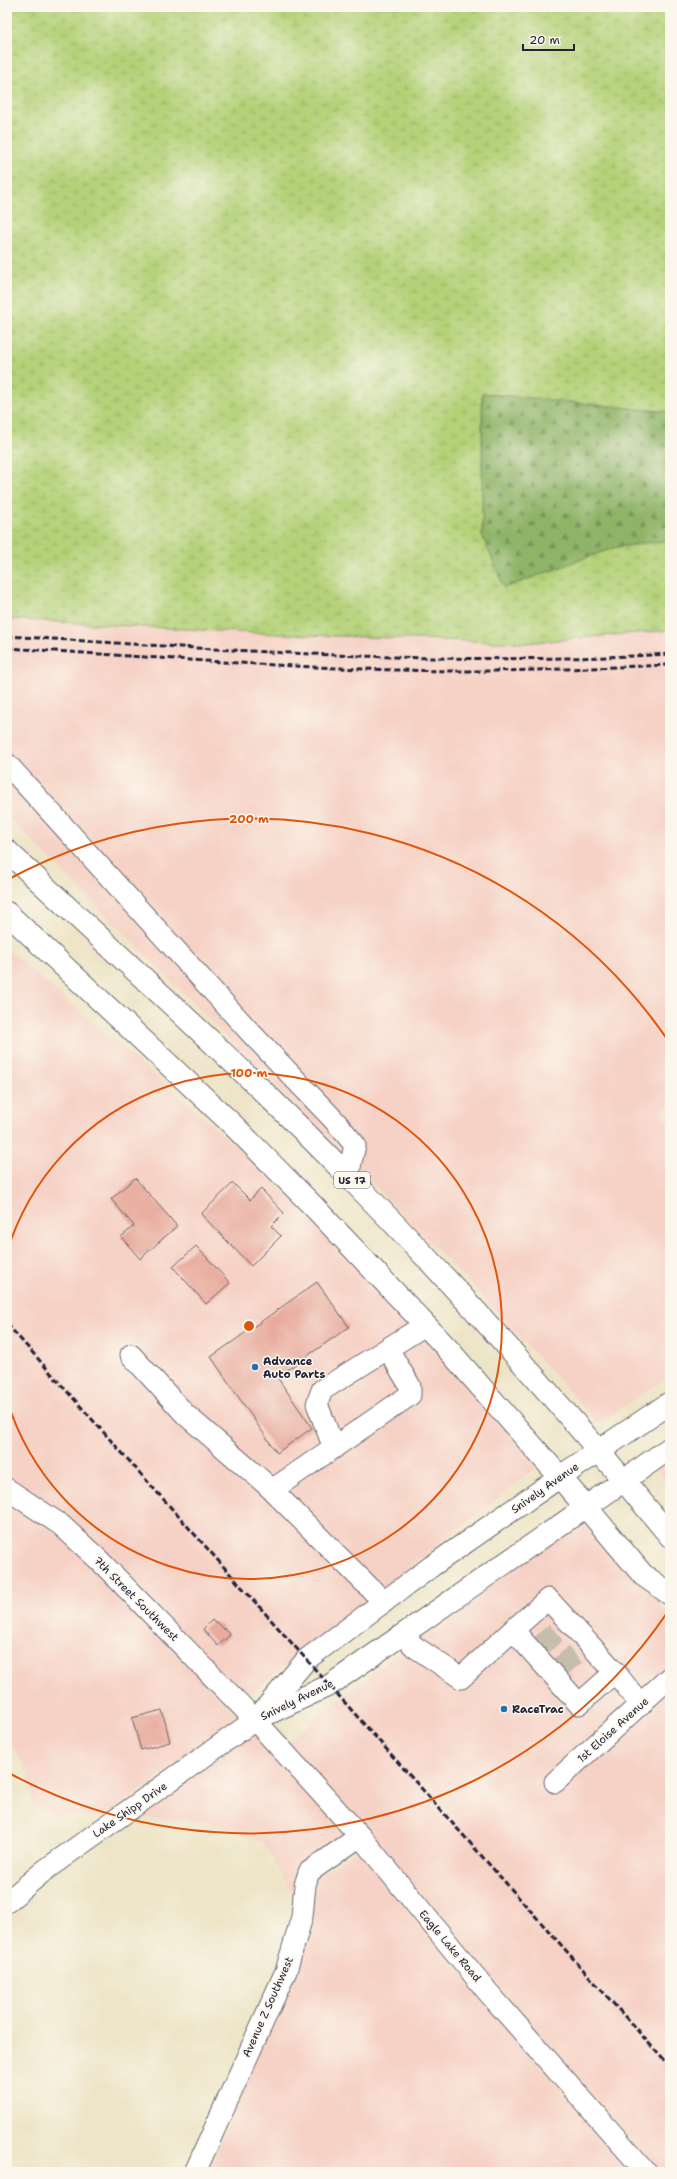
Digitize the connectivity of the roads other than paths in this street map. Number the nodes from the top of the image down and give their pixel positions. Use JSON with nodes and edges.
{"nodes":[{"id":1,"x":7,"y":764,"type":"edge"},
{"id":2,"x":7,"y":852,"type":"edge"},
{"id":3,"x":7,"y":913,"type":"edge"},
{"id":4,"x":348,"y":1176,"type":"junction"},
{"id":5,"x":425,"y":1325,"type":"junction"},
{"id":6,"x":388,"y":1349,"type":"junction"},
{"id":7,"x":132,"y":1355,"type":"dead end"},
{"id":8,"x":670,"y":1403,"type":"edge"},
{"id":9,"x":334,"y":1448,"type":"junction"},
{"id":10,"x":670,"y":1448,"type":"edge"},
{"id":11,"x":599,"y":1451,"type":"junction"},
{"id":12,"x":560,"y":1477,"type":"junction"},
{"id":13,"x":624,"y":1481,"type":"junction"},
{"id":14,"x":7,"y":1489,"type":"edge"},
{"id":15,"x":272,"y":1490,"type":"junction"},
{"id":16,"x":586,"y":1507,"type":"junction"},
{"id":17,"x":670,"y":1536,"type":"edge"},
{"id":18,"x":670,"y":1594,"type":"edge"},
{"id":19,"x":384,"y":1602,"type":"junction"},
{"id":20,"x":512,"y":1630,"type":"junction"},
{"id":21,"x":403,"y":1635,"type":"junction"},
{"id":22,"x":616,"y":1672,"type":"junction"},
{"id":23,"x":670,"y":1677,"type":"edge"},
{"id":24,"x":641,"y":1705,"type":"junction"},
{"id":25,"x":255,"y":1720,"type":"junction"},
{"id":26,"x":555,"y":1782,"type":"dead end"},
{"id":27,"x":360,"y":1836,"type":"junction"},
{"id":28,"x":7,"y":1902,"type":"edge"},
{"id":29,"x":195,"y":2172,"type":"edge"},
{"id":30,"x":646,"y":2172,"type":"edge"}],
"edges":[{"from":1,"to":4,"type":"street"},
{"from":2,"to":4,"type":"main road","number":"US 17"},
{"from":3,"to":5,"type":"main road"},
{"from":4,"to":11,"type":"main road","number":"US 17"},
{"from":5,"to":6,"type":"street"},
{"from":5,"to":12,"type":"main road"},
{"from":6,"to":9,"type":"street"},
{"from":6,"to":9,"type":"street"},
{"from":7,"to":15,"type":"street"},
{"from":8,"to":11,"type":"main road","name":"Snively Avenue"},
{"from":9,"to":15,"type":"street"},
{"from":10,"to":13,"type":"main road","name":"Snively Avenue"},
{"from":11,"to":12,"type":"main road","name":"Snively Avenue"},
{"from":11,"to":13,"type":"main road","number":"US 17"},
{"from":12,"to":16,"type":"main road"},
{"from":12,"to":19,"type":"street","name":"Snively Avenue"},
{"from":13,"to":16,"type":"main road","name":"Snively Avenue"},
{"from":13,"to":17,"type":"main road","number":"US 17"},
{"from":14,"to":25,"type":"street","name":"7th Street Southwest"},
{"from":15,"to":19,"type":"street"},
{"from":16,"to":18,"type":"main road"},
{"from":16,"to":21,"type":"street","name":"Snively Avenue"},
{"from":19,"to":25,"type":"street","name":"Snively Avenue"},
{"from":20,"to":21,"type":"street"},
{"from":20,"to":22,"type":"street"},
{"from":20,"to":22,"type":"street"},
{"from":21,"to":25,"type":"street","name":"Snively Avenue"},
{"from":22,"to":24,"type":"street"},
{"from":23,"to":24,"type":"street","name":"1st Eloise Avenue"},
{"from":24,"to":26,"type":"street","name":"1st Eloise Avenue"},
{"from":25,"to":27,"type":"street","name":"Eagle Lake Road"},
{"from":25,"to":28,"type":"street","name":"Lake Shipp Drive"},
{"from":27,"to":29,"type":"street","name":"Avenue Z Southwest"},
{"from":27,"to":30,"type":"street","name":"Eagle Lake Road"}]}
